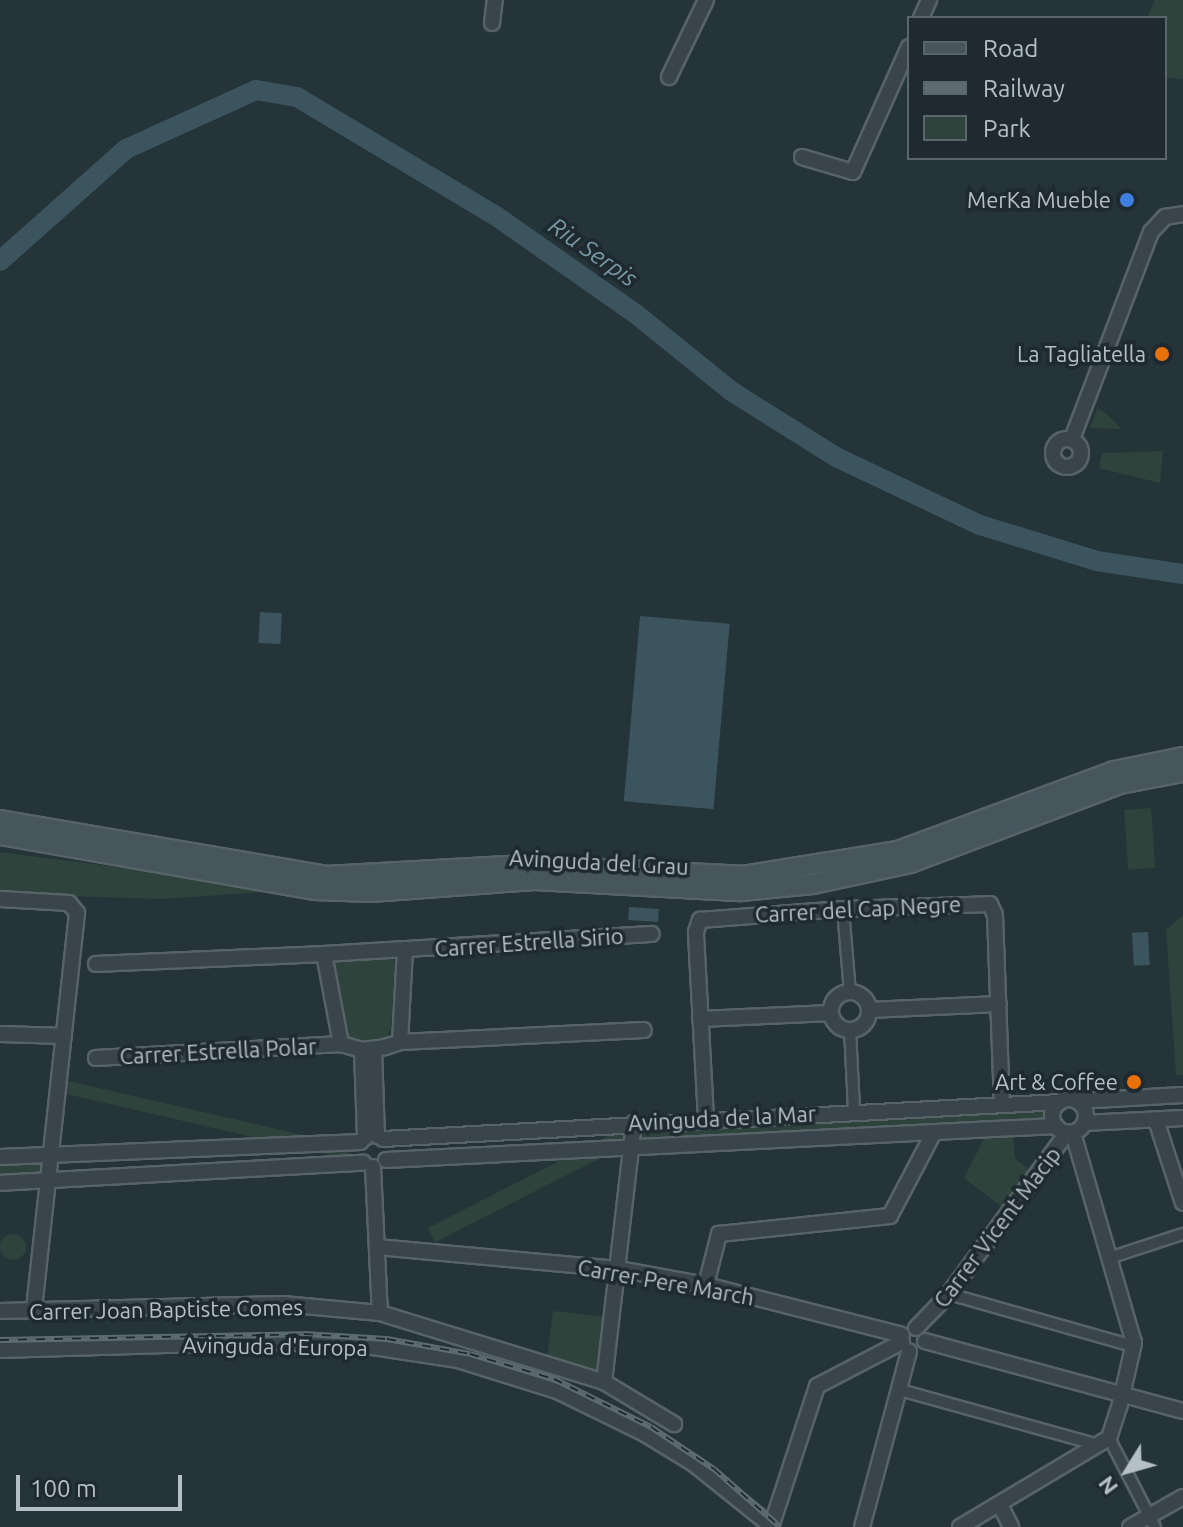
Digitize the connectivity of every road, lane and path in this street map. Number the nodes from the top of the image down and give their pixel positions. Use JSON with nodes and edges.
{"nodes":[{"id":1,"x":495,"y":0,"type":"edge"},
{"id":2,"x":706,"y":0,"type":"edge"},
{"id":3,"x":492,"y":23,"type":"dead end"},
{"id":4,"x":907,"y":51,"type":"edge"},
{"id":5,"x":669,"y":77,"type":"dead end"},
{"id":6,"x":802,"y":157,"type":"dead end"},
{"id":7,"x":1183,"y":214,"type":"edge"},
{"id":8,"x":1072,"y":439,"type":"dead end"},
{"id":9,"x":1183,"y":757,"type":"edge"},
{"id":10,"x":1183,"y":772,"type":"edge"},
{"id":11,"x":0,"y":820,"type":"edge"},
{"id":12,"x":0,"y":835,"type":"edge"},
{"id":13,"x":0,"y":899,"type":"edge"},
{"id":14,"x":843,"y":909,"type":"junction"},
{"id":15,"x":652,"y":934,"type":"dead end"},
{"id":16,"x":405,"y":949,"type":"junction"},
{"id":17,"x":324,"y":954,"type":"junction"},
{"id":18,"x":96,"y":964,"type":"dead end"},
{"id":19,"x":850,"y":992,"type":"junction"},
{"id":20,"x":999,"y":1004,"type":"junction"},
{"id":21,"x":869,"y":1010,"type":"junction"},
{"id":22,"x":831,"y":1013,"type":"junction"},
{"id":23,"x":700,"y":1019,"type":"junction"},
{"id":24,"x":644,"y":1030,"type":"dead end"},
{"id":25,"x":850,"y":1030,"type":"junction"},
{"id":26,"x":0,"y":1034,"type":"edge"},
{"id":27,"x":64,"y":1036,"type":"junction"},
{"id":28,"x":400,"y":1042,"type":"junction"},
{"id":29,"x":341,"y":1044,"type":"junction"},
{"id":30,"x":368,"y":1050,"type":"junction"},
{"id":31,"x":96,"y":1058,"type":"dead end"},
{"id":32,"x":1183,"y":1095,"type":"edge"},
{"id":33,"x":1077,"y":1101,"type":"junction"},
{"id":34,"x":1060,"y":1102,"type":"junction"},
{"id":35,"x":1002,"y":1103,"type":"junction"},
{"id":36,"x":854,"y":1110,"type":"junction"},
{"id":37,"x":1183,"y":1118,"type":"edge"},
{"id":38,"x":706,"y":1119,"type":"junction"},
{"id":39,"x":1156,"y":1120,"type":"junction"},
{"id":40,"x":634,"y":1123,"type":"junction"},
{"id":41,"x":1070,"y":1129,"type":"junction"},
{"id":42,"x":932,"y":1136,"type":"junction"},
{"id":43,"x":372,"y":1139,"type":"junction"},
{"id":44,"x":632,"y":1151,"type":"junction"},
{"id":45,"x":52,"y":1154,"type":"junction"},
{"id":46,"x":0,"y":1157,"type":"edge"},
{"id":47,"x":374,"y":1163,"type":"junction"},
{"id":48,"x":50,"y":1180,"type":"junction"},
{"id":49,"x":0,"y":1183,"type":"edge"},
{"id":50,"x":1183,"y":1203,"type":"edge"},
{"id":51,"x":1183,"y":1234,"type":"edge"},
{"id":52,"x":377,"y":1247,"type":"junction"},
{"id":53,"x":1109,"y":1258,"type":"junction"},
{"id":54,"x":618,"y":1269,"type":"junction"},
{"id":55,"x":706,"y":1285,"type":"junction"},
{"id":56,"x":949,"y":1294,"type":"junction"},
{"id":57,"x":0,"y":1311,"type":"edge"},
{"id":58,"x":34,"y":1311,"type":"junction"},
{"id":59,"x":380,"y":1313,"type":"junction"},
{"id":60,"x":914,"y":1341,"type":"junction"},
{"id":61,"x":1133,"y":1346,"type":"junction"},
{"id":62,"x":0,"y":1350,"type":"edge"},
{"id":63,"x":885,"y":1351,"type":"junction"},
{"id":64,"x":604,"y":1382,"type":"junction"},
{"id":65,"x":902,"y":1383,"type":"junction"},
{"id":66,"x":1122,"y":1395,"type":"junction"},
{"id":67,"x":1183,"y":1411,"type":"edge"},
{"id":68,"x":674,"y":1424,"type":"dead end"},
{"id":69,"x":1104,"y":1442,"type":"junction"},
{"id":70,"x":1183,"y":1497,"type":"edge"},
{"id":71,"x":1000,"y":1505,"type":"junction"},
{"id":72,"x":1152,"y":1521,"type":"edge"},
{"id":73,"x":771,"y":1526,"type":"edge"},
{"id":74,"x":862,"y":1527,"type":"edge"},
{"id":75,"x":960,"y":1527,"type":"edge"},
{"id":76,"x":1011,"y":1527,"type":"edge"},
{"id":77,"x":1130,"y":1527,"type":"edge"}],
"edges":[{"from":1,"to":3,"type":"street"},
{"from":2,"to":5,"type":"street"},
{"from":4,"to":6,"type":"street"},
{"from":7,"to":8,"type":"street"},
{"from":9,"to":11,"type":"main road","name":"Avinguda del Grau"},
{"from":10,"to":12,"type":"main road","name":"Avinguda del Grau"},
{"from":13,"to":27,"type":"street"},
{"from":14,"to":19,"type":"street"},
{"from":14,"to":20,"type":"street","name":"Carrer del Cap Negre"},
{"from":14,"to":23,"type":"street","name":"Carrer del Cap Negre"},
{"from":15,"to":16,"type":"street","name":"Carrer Estrella Sirio"},
{"from":16,"to":17,"type":"street"},
{"from":16,"to":28,"type":"street"},
{"from":17,"to":18,"type":"street"},
{"from":17,"to":29,"type":"street","name":"Carrer Estrella Polar"},
{"from":19,"to":21,"type":"street"},
{"from":19,"to":22,"type":"street"},
{"from":20,"to":21,"type":"street"},
{"from":20,"to":35,"type":"street"},
{"from":21,"to":25,"type":"street"},
{"from":22,"to":23,"type":"street"},
{"from":22,"to":25,"type":"street"},
{"from":23,"to":38,"type":"street"},
{"from":24,"to":28,"type":"street"},
{"from":25,"to":36,"type":"street"},
{"from":26,"to":27,"type":"street"},
{"from":27,"to":45,"type":"street"},
{"from":28,"to":30,"type":"street"},
{"from":29,"to":30,"type":"street","name":"Carrer Estrella Polar"},
{"from":29,"to":31,"type":"street","name":"Carrer Estrella Polar"},
{"from":30,"to":43,"type":"street"},
{"from":32,"to":33,"type":"street"},
{"from":33,"to":34,"type":"street","name":"Avinguda de la Mar"},
{"from":33,"to":41,"type":"street"},
{"from":34,"to":35,"type":"street","name":"Avinguda de la Mar"},
{"from":34,"to":41,"type":"street"},
{"from":35,"to":36,"type":"street","name":"Avinguda de la Mar"},
{"from":36,"to":38,"type":"street","name":"Avinguda de la Mar"},
{"from":37,"to":39,"type":"street","name":"Avinguda de la Mar"},
{"from":38,"to":40,"type":"street","name":"Avinguda de la Mar"},
{"from":39,"to":41,"type":"street","name":"Avinguda de la Mar"},
{"from":39,"to":50,"type":"street"},
{"from":40,"to":43,"type":"street","name":"Avinguda de la Mar"},
{"from":40,"to":44,"type":"street"},
{"from":41,"to":42,"type":"street","name":"Avinguda de la Mar"},
{"from":41,"to":53,"type":"street"},
{"from":41,"to":56,"type":"street","name":"Carrer Vicent Macip"},
{"from":42,"to":44,"type":"street","name":"Avinguda de la Mar"},
{"from":42,"to":55,"type":"street"},
{"from":43,"to":45,"type":"street","name":"Avinguda de la Mar"},
{"from":43,"to":47,"type":"street"},
{"from":43,"to":47,"type":"street"},
{"from":44,"to":47,"type":"street","name":"Avinguda de la Mar"},
{"from":44,"to":54,"type":"street"},
{"from":45,"to":46,"type":"street","name":"Avinguda de la Mar"},
{"from":45,"to":48,"type":"street"},
{"from":47,"to":48,"type":"street","name":"Avinguda de la Mar"},
{"from":47,"to":52,"type":"street"},
{"from":48,"to":49,"type":"street","name":"Avinguda de la Mar"},
{"from":48,"to":58,"type":"street"},
{"from":51,"to":53,"type":"street"},
{"from":52,"to":54,"type":"street","name":"Carrer Pere March"},
{"from":52,"to":59,"type":"street"},
{"from":53,"to":61,"type":"street"},
{"from":54,"to":55,"type":"street","name":"Carrer Pere March"},
{"from":54,"to":64,"type":"street"},
{"from":55,"to":60,"type":"street","name":"Carrer Pere March"},
{"from":56,"to":60,"type":"street","name":"Carrer Vicent Macip"},
{"from":56,"to":61,"type":"street"},
{"from":57,"to":58,"type":"street","name":"Carrer Joan Baptiste Comes"},
{"from":58,"to":59,"type":"street","name":"Carrer Joan Baptiste Comes"},
{"from":59,"to":64,"type":"street","name":"Carrer Joan Baptiste Comes"},
{"from":60,"to":63,"type":"street"},
{"from":60,"to":65,"type":"street","name":"Carrer Vicent Macip"},
{"from":60,"to":66,"type":"street","name":"Carrer Pere March"},
{"from":61,"to":66,"type":"street"},
{"from":62,"to":73,"type":"street","name":"Avinguda d'Europa"},
{"from":63,"to":65,"type":"street"},
{"from":63,"to":73,"type":"street"},
{"from":64,"to":68,"type":"street","name":"Carrer Joan Baptiste Comes"},
{"from":65,"to":69,"type":"street"},
{"from":65,"to":74,"type":"street","name":"Carrer Vicent Macip"},
{"from":66,"to":67,"type":"street","name":"Carrer Pere March"},
{"from":66,"to":69,"type":"street"},
{"from":69,"to":71,"type":"street"},
{"from":69,"to":72,"type":"street"},
{"from":70,"to":72,"type":"street"},
{"from":71,"to":75,"type":"street"},
{"from":71,"to":76,"type":"street"},
{"from":72,"to":77,"type":"street"}]}
